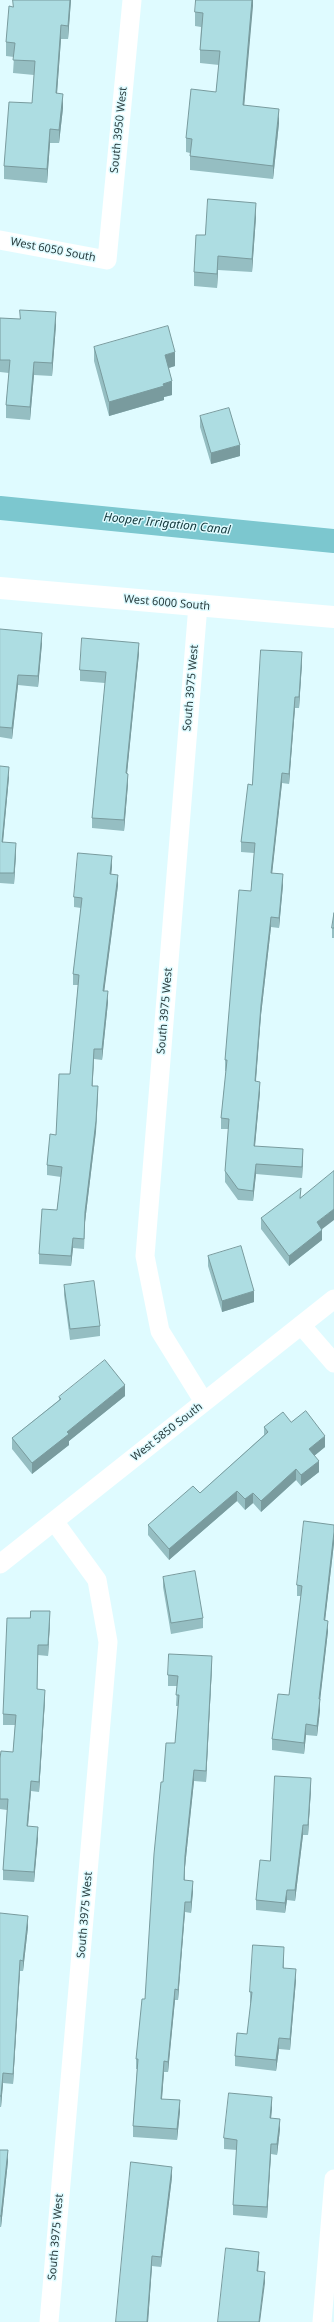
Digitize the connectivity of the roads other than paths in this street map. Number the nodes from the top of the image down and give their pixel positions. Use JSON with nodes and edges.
{"nodes":[{"id":1,"x":132,"y":0,"type":"edge"},
{"id":2,"x":0,"y":240,"type":"edge"},
{"id":3,"x":107,"y":260,"type":"joint"},
{"id":4,"x":0,"y":588,"type":"edge"},
{"id":5,"x":198,"y":605,"type":"junction"},
{"id":6,"x":334,"y":617,"type":"edge"},
{"id":7,"x":334,"y":1299,"type":"edge"},
{"id":8,"x":301,"y":1326,"type":"junction"},
{"id":9,"x":334,"y":1363,"type":"edge"},
{"id":10,"x":204,"y":1402,"type":"junction"},
{"id":11,"x":54,"y":1521,"type":"junction"},
{"id":12,"x":0,"y":1564,"type":"edge"},
{"id":13,"x":334,"y":2178,"type":"edge"},
{"id":14,"x":49,"y":2322,"type":"edge"},
{"id":15,"x":322,"y":2322,"type":"edge"}],
"edges":[{"from":1,"to":3,"type":"street","name":"South 3950 West"},
{"from":2,"to":3,"type":"street","name":"West 6050 South"},
{"from":4,"to":5,"type":"street","name":"West 6000 South"},
{"from":5,"to":6,"type":"street","name":"West 6000 South"},
{"from":5,"to":10,"type":"street","name":"South 3975 West"},
{"from":7,"to":8,"type":"street","name":"West 5850 South"},
{"from":8,"to":9,"type":"street"},
{"from":8,"to":10,"type":"street","name":"West 5850 South"},
{"from":10,"to":11,"type":"street","name":"West 5850 South"},
{"from":11,"to":12,"type":"street","name":"West 5850 South"},
{"from":11,"to":14,"type":"street","name":"South 3975 West"},
{"from":13,"to":15,"type":"street"}]}
